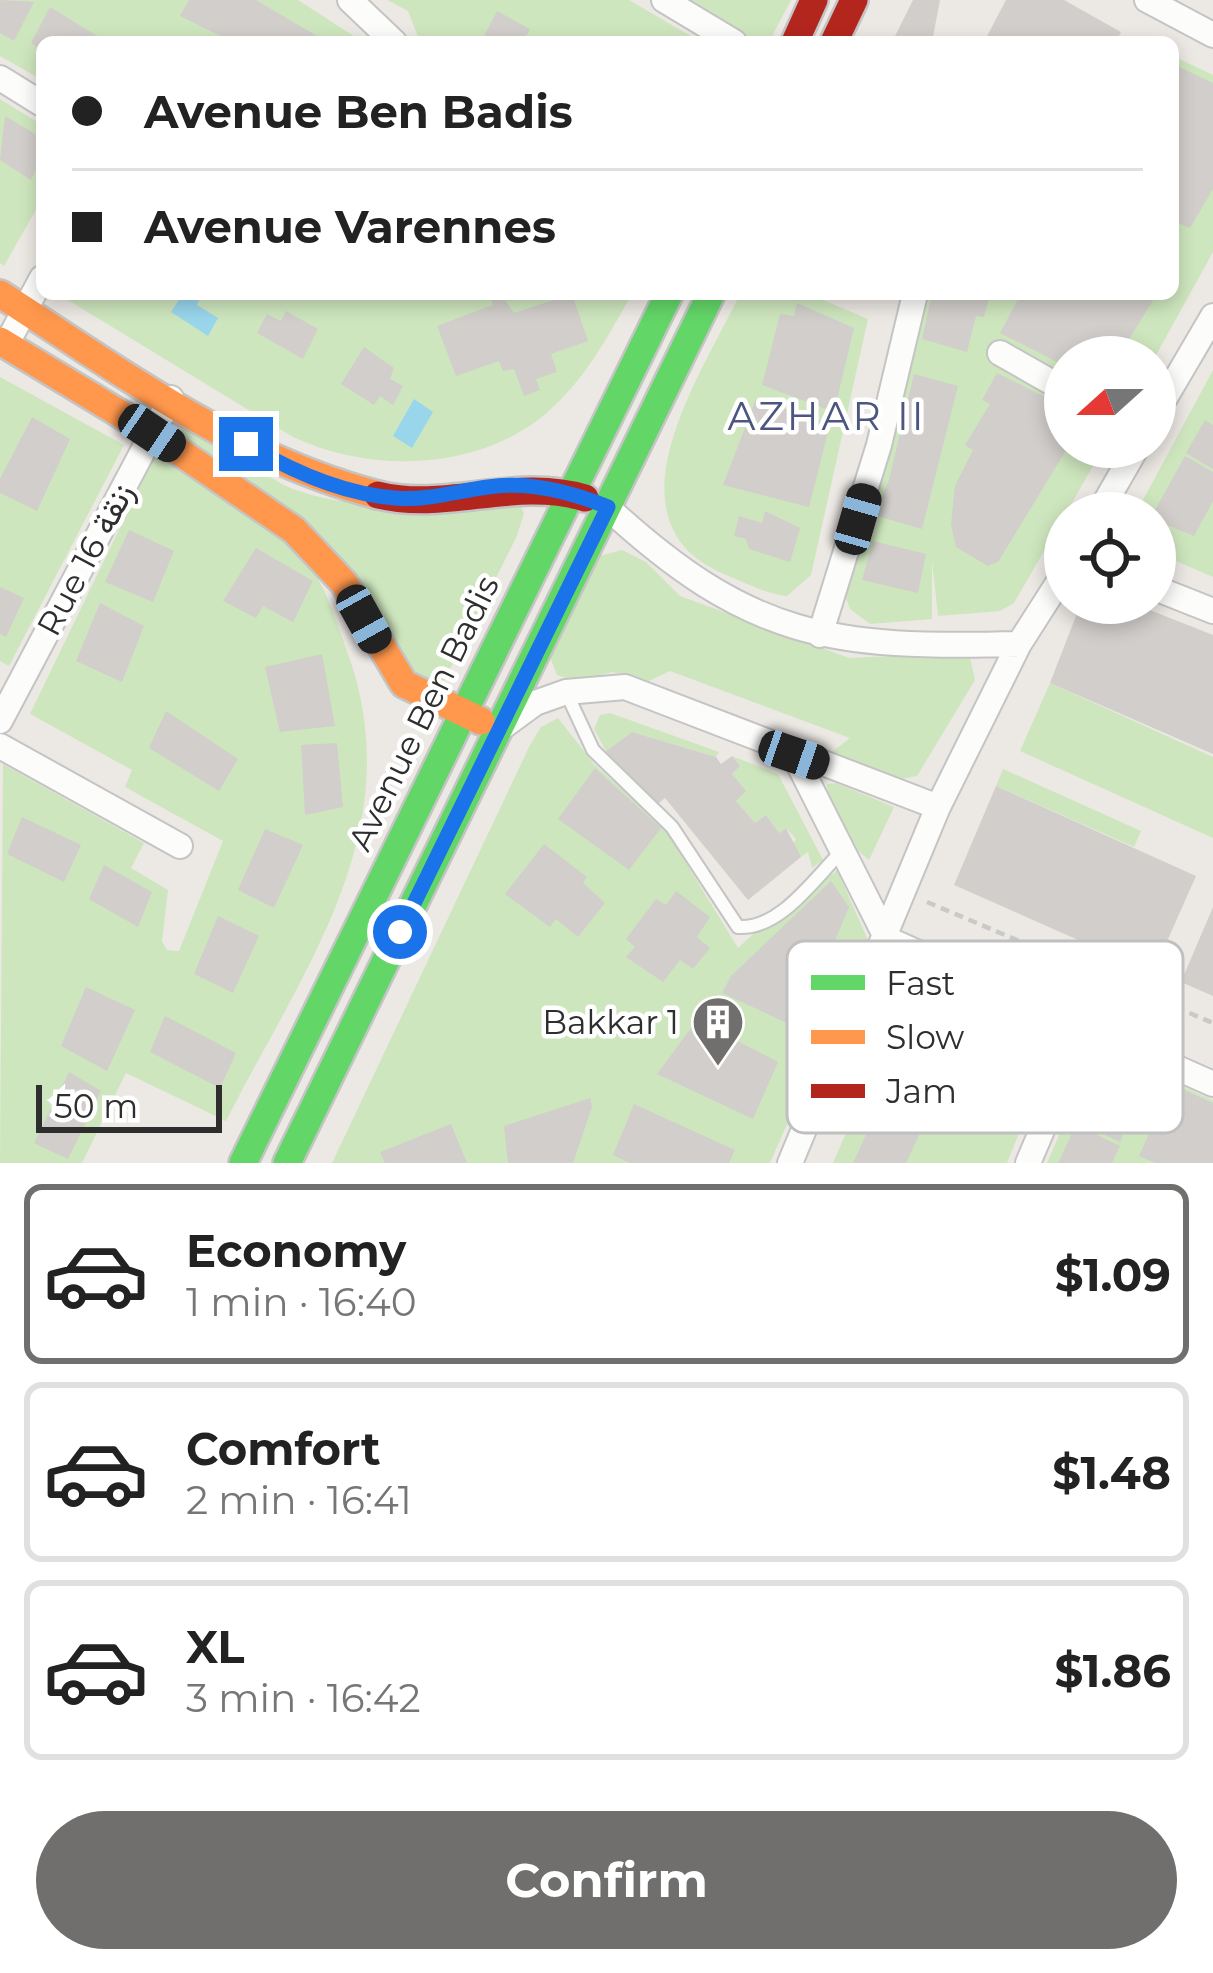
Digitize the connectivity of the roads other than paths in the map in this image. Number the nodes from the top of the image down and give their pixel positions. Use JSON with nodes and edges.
{"nodes":[{"id":1,"x":350,"y":0,"type":"edge"},
{"id":2,"x":664,"y":0,"type":"edge"},
{"id":3,"x":814,"y":0,"type":"edge"},
{"id":4,"x":854,"y":0,"type":"edge"},
{"id":5,"x":1147,"y":0,"type":"edge"},
{"id":6,"x":1213,"y":35,"type":"edge"},
{"id":7,"x":388,"y":36,"type":"edge"},
{"id":8,"x":724,"y":36,"type":"edge"},
{"id":9,"x":798,"y":36,"type":"edge"},
{"id":10,"x":837,"y":36,"type":"edge"},
{"id":11,"x":0,"y":78,"type":"edge"},
{"id":12,"x":36,"y":100,"type":"edge"},
{"id":13,"x":36,"y":283,"type":"edge"},
{"id":14,"x":666,"y":300,"type":"edge"},
{"id":15,"x":708,"y":300,"type":"edge"},
{"id":16,"x":914,"y":300,"type":"edge"},
{"id":17,"x":12,"y":302,"type":"edge"},
{"id":18,"x":1213,"y":316,"type":"edge"},
{"id":19,"x":3,"y":343,"type":"edge"},
{"id":20,"x":1000,"y":353,"type":"dead end"},
{"id":21,"x":1044,"y":378,"type":"edge"},
{"id":22,"x":1176,"y":380,"type":"edge"},
{"id":23,"x":171,"y":398,"type":"junction"},
{"id":24,"x":152,"y":433,"type":"junction"},
{"id":25,"x":569,"y":492,"type":"junction"},
{"id":26,"x":608,"y":507,"type":"junction"},
{"id":27,"x":1176,"y":596,"type":"edge"},
{"id":28,"x":1044,"y":605,"type":"edge"},
{"id":29,"x":1213,"y":610,"type":"edge"},
{"id":30,"x":820,"y":635,"type":"junction"},
{"id":31,"x":1019,"y":644,"type":"junction"},
{"id":32,"x":566,"y":692,"type":"junction"},
{"id":33,"x":463,"y":712,"type":"junction"},
{"id":34,"x":0,"y":721,"type":"edge"},
{"id":35,"x":499,"y":729,"type":"junction"},
{"id":36,"x":0,"y":746,"type":"edge"},
{"id":37,"x":794,"y":755,"type":"junction"},
{"id":38,"x":938,"y":807,"type":"junction"},
{"id":39,"x":180,"y":846,"type":"dead end"},
{"id":40,"x":844,"y":849,"type":"junction"},
{"id":41,"x":887,"y":940,"type":"joint"},
{"id":42,"x":1183,"y":1071,"type":"edge"},
{"id":43,"x":1213,"y":1084,"type":"edge"},
{"id":44,"x":803,"y":1133,"type":"edge"},
{"id":45,"x":1041,"y":1133,"type":"edge"},
{"id":46,"x":243,"y":1163,"type":"edge"},
{"id":47,"x":287,"y":1163,"type":"edge"},
{"id":48,"x":790,"y":1163,"type":"edge"},
{"id":49,"x":1028,"y":1163,"type":"edge"}],
"edges":[{"from":1,"to":7,"type":"street"},
{"from":2,"to":8,"type":"street"},
{"from":3,"to":9,"type":"main road"},
{"from":4,"to":10,"type":"main road"},
{"from":5,"to":6,"type":"street"},
{"from":11,"to":12,"type":"street"},
{"from":13,"to":17,"type":"street"},
{"from":14,"to":25,"type":"main road","name":"Avenue Ben Badis"},
{"from":15,"to":26,"type":"main road"},
{"from":16,"to":30,"type":"street"},
{"from":17,"to":19,"type":"street"},
{"from":17,"to":23,"type":"main road"},
{"from":18,"to":22,"type":"street"},
{"from":19,"to":24,"type":"main road"},
{"from":20,"to":21,"type":"street"},
{"from":23,"to":24,"type":"street","name":"Rue 16 زنقة"},
{"from":23,"to":25,"type":"main road"},
{"from":24,"to":33,"type":"main road"},
{"from":24,"to":34,"type":"street","name":"Rue 16 زنقة"},
{"from":25,"to":26,"type":"main road"},
{"from":25,"to":33,"type":"main road","name":"Avenue Ben Badis"},
{"from":26,"to":30,"type":"street"},
{"from":26,"to":35,"type":"main road"},
{"from":27,"to":29,"type":"street"},
{"from":28,"to":31,"type":"street"},
{"from":30,"to":31,"type":"street"},
{"from":31,"to":38,"type":"street"},
{"from":32,"to":35,"type":"street"},
{"from":32,"to":37,"type":"street"},
{"from":32,"to":40,"type":"lane"},
{"from":33,"to":35,"type":"main road"},
{"from":33,"to":46,"type":"main road","name":"Avenue Ben Badis"},
{"from":35,"to":47,"type":"main road"},
{"from":36,"to":39,"type":"street"},
{"from":37,"to":38,"type":"street"},
{"from":37,"to":40,"type":"street"},
{"from":38,"to":41,"type":"street"},
{"from":40,"to":41,"type":"street"},
{"from":42,"to":43,"type":"street"},
{"from":44,"to":48,"type":"street"},
{"from":45,"to":49,"type":"street"}]}
